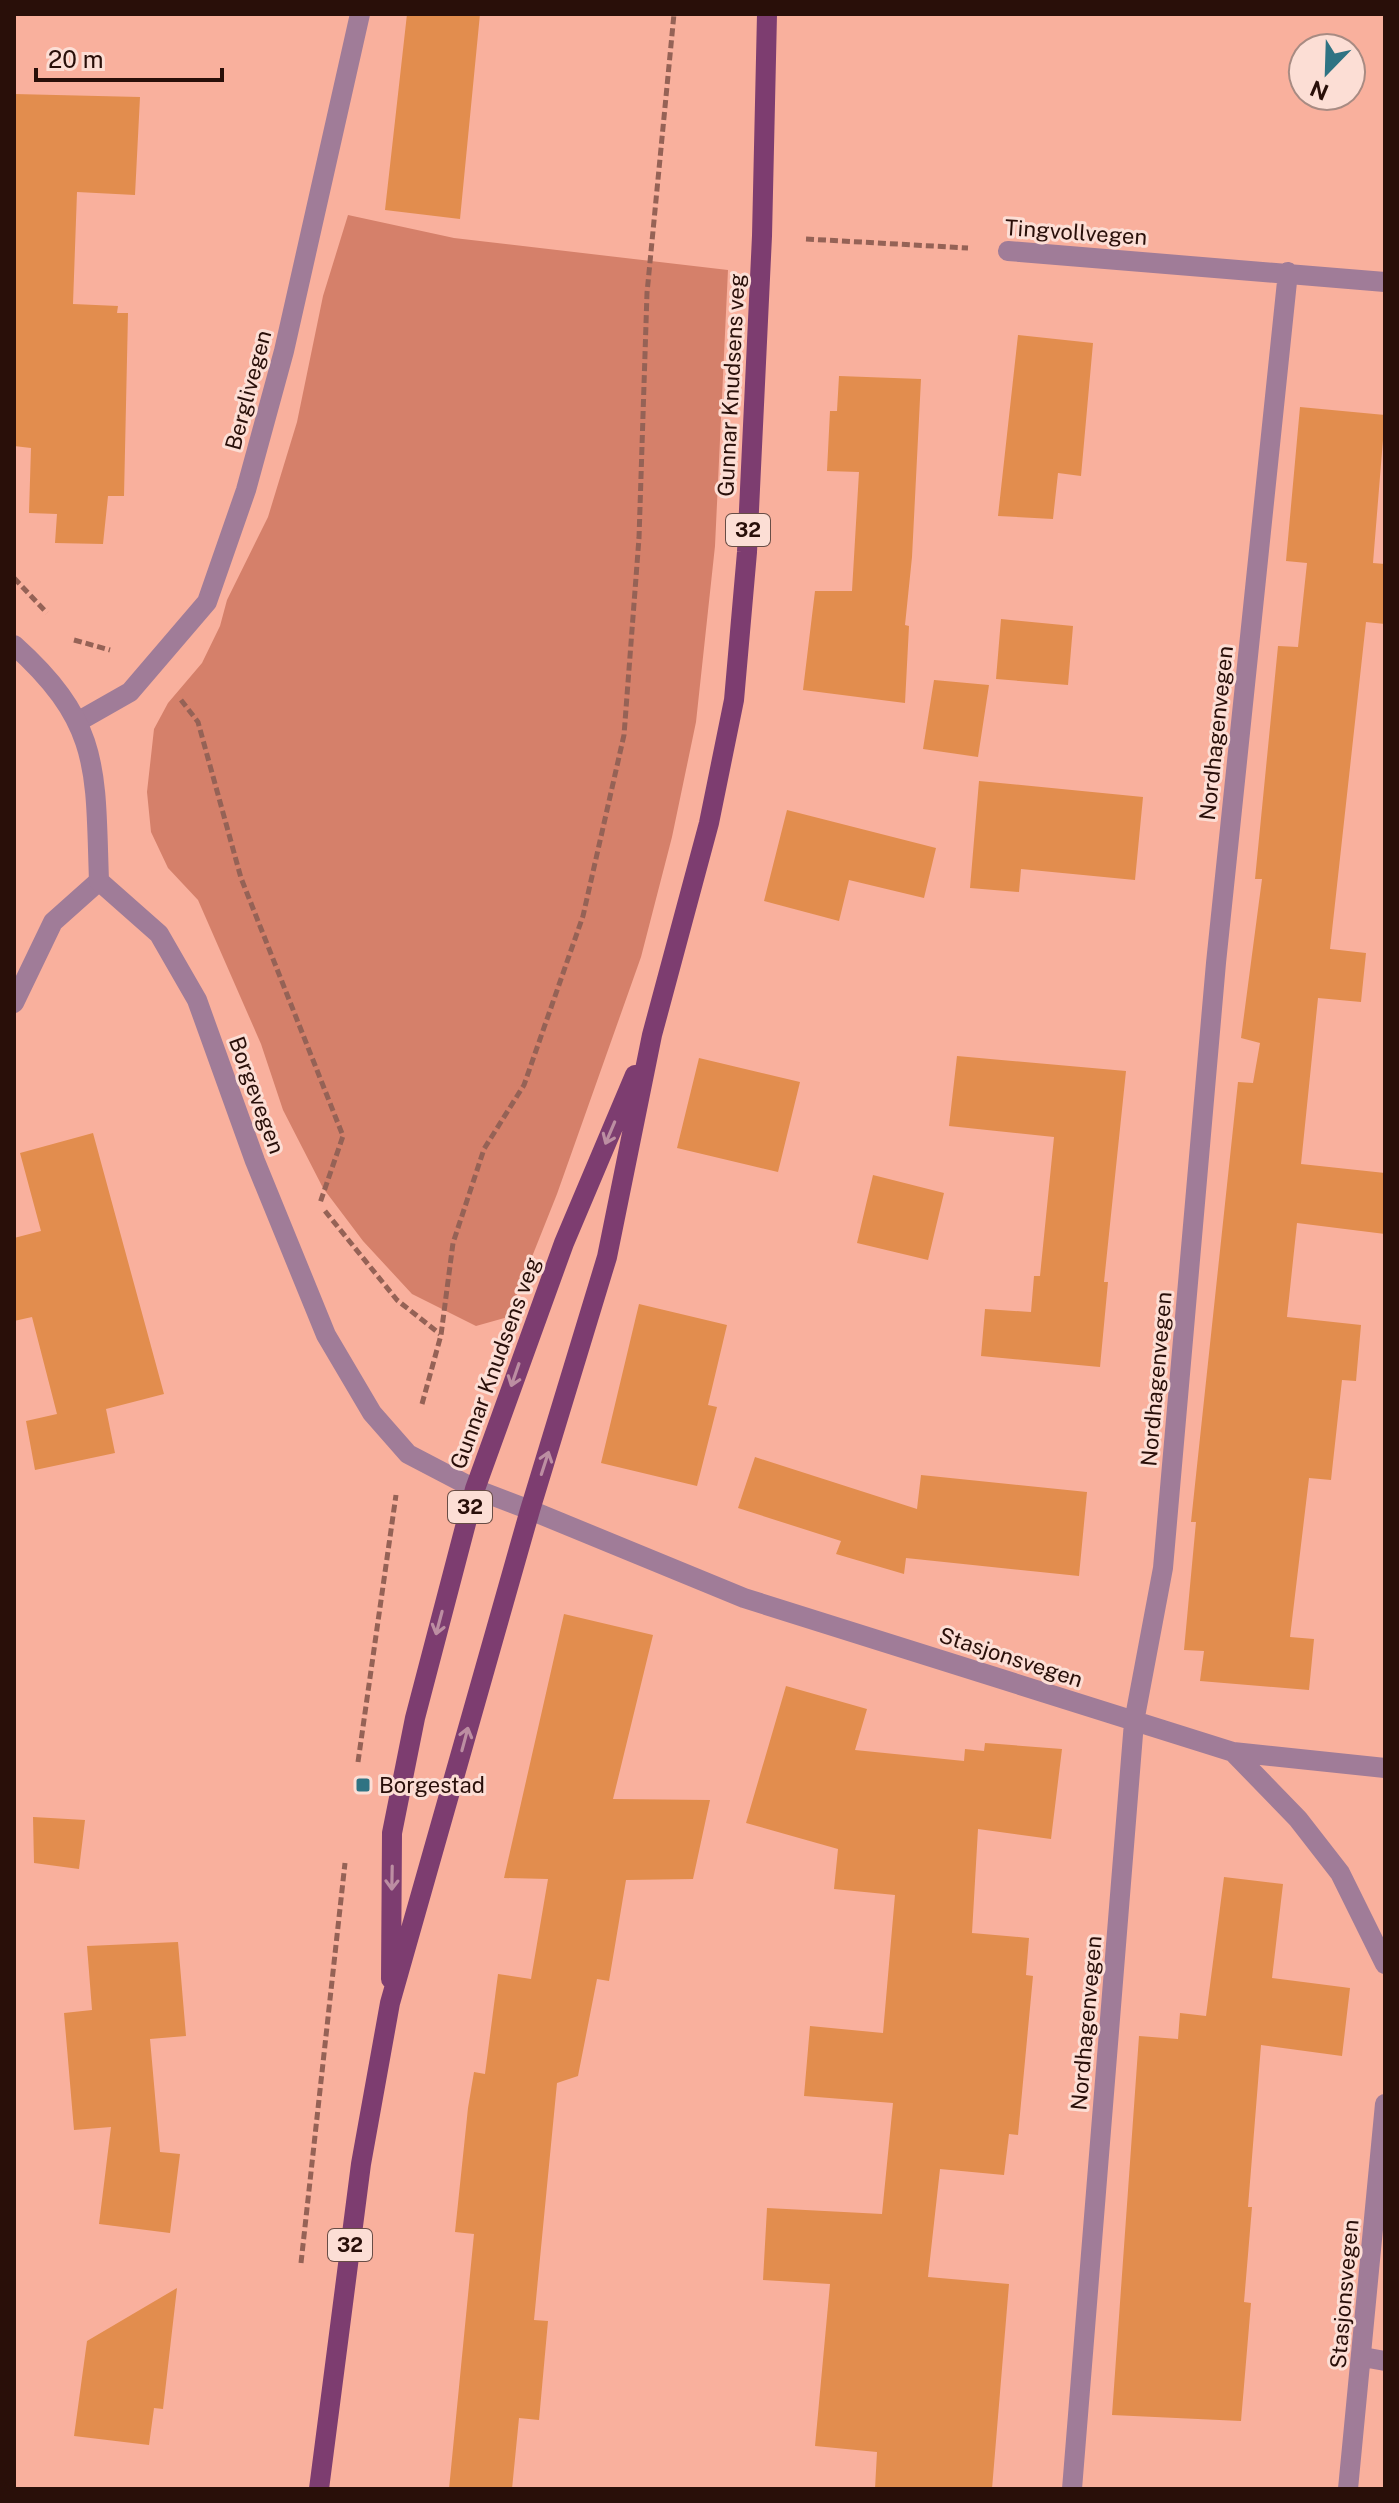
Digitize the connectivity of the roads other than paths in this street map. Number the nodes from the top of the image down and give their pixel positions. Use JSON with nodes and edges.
{"nodes":[{"id":1,"x":360,"y":14,"type":"edge"},
{"id":2,"x":767,"y":14,"type":"edge"},
{"id":3,"x":1008,"y":251,"type":"road end"},
{"id":4,"x":1288,"y":272,"type":"junction"},
{"id":5,"x":1385,"y":282,"type":"edge"},
{"id":6,"x":14,"y":645,"type":"edge"},
{"id":7,"x":79,"y":721,"type":"junction"},
{"id":8,"x":99,"y":881,"type":"junction"},
{"id":9,"x":14,"y":1003,"type":"edge"},
{"id":10,"x":652,"y":1035,"type":"junction"},
{"id":11,"x":475,"y":1489,"type":"junction"},
{"id":12,"x":530,"y":1510,"type":"junction"},
{"id":13,"x":1134,"y":1722,"type":"junction"},
{"id":14,"x":1233,"y":1752,"type":"junction"},
{"id":15,"x":1385,"y":1768,"type":"edge"},
{"id":16,"x":1385,"y":1964,"type":"edge"},
{"id":17,"x":390,"y":2003,"type":"junction"},
{"id":18,"x":1385,"y":2104,"type":"edge"},
{"id":19,"x":1363,"y":2357,"type":"junction"},
{"id":20,"x":1385,"y":2361,"type":"edge"},
{"id":21,"x":319,"y":2489,"type":"edge"},
{"id":22,"x":1072,"y":2489,"type":"edge"},
{"id":23,"x":1348,"y":2489,"type":"edge"}],
"edges":[{"from":1,"to":7,"type":"street","name":"Berglivegen"},
{"from":2,"to":10,"type":"main road","name":"Gunnar Knudsens veg","number":"32"},
{"from":3,"to":4,"type":"street","name":"Tingvollvegen"},
{"from":4,"to":5,"type":"street","name":"Tingvollvegen"},
{"from":4,"to":13,"type":"street","name":"Nordhagenvegen"},
{"from":6,"to":7,"type":"street"},
{"from":7,"to":8,"type":"street"},
{"from":8,"to":9,"type":"street"},
{"from":8,"to":11,"type":"street","name":"Borgevegen"},
{"from":10,"to":11,"type":"main road","name":"Gunnar Knudsens veg","number":"32","one_way":true},
{"from":12,"to":10,"type":"main road","name":"Gunnar Knudsens veg","number":"32","one_way":true},
{"from":11,"to":12,"type":"street","name":"Borgevegen"},
{"from":11,"to":17,"type":"main road","name":"Gunnar Knudsens veg","number":"32","one_way":true},
{"from":12,"to":13,"type":"street","name":"Stasjonsvegen"},
{"from":17,"to":12,"type":"main road","name":"Gunnar Knudsens veg","number":"32","one_way":true},
{"from":13,"to":14,"type":"street","name":"Stasjonsvegen"},
{"from":13,"to":22,"type":"street","name":"Nordhagenvegen"},
{"from":14,"to":15,"type":"street"},
{"from":14,"to":16,"type":"street","name":"Stasjonsvegen"},
{"from":17,"to":21,"type":"main road","name":"Gunnar Knudsens veg","number":"32"},
{"from":18,"to":19,"type":"street","name":"Stasjonsvegen"},
{"from":19,"to":20,"type":"street"},
{"from":19,"to":23,"type":"street","name":"Stasjonsvegen"}]}
